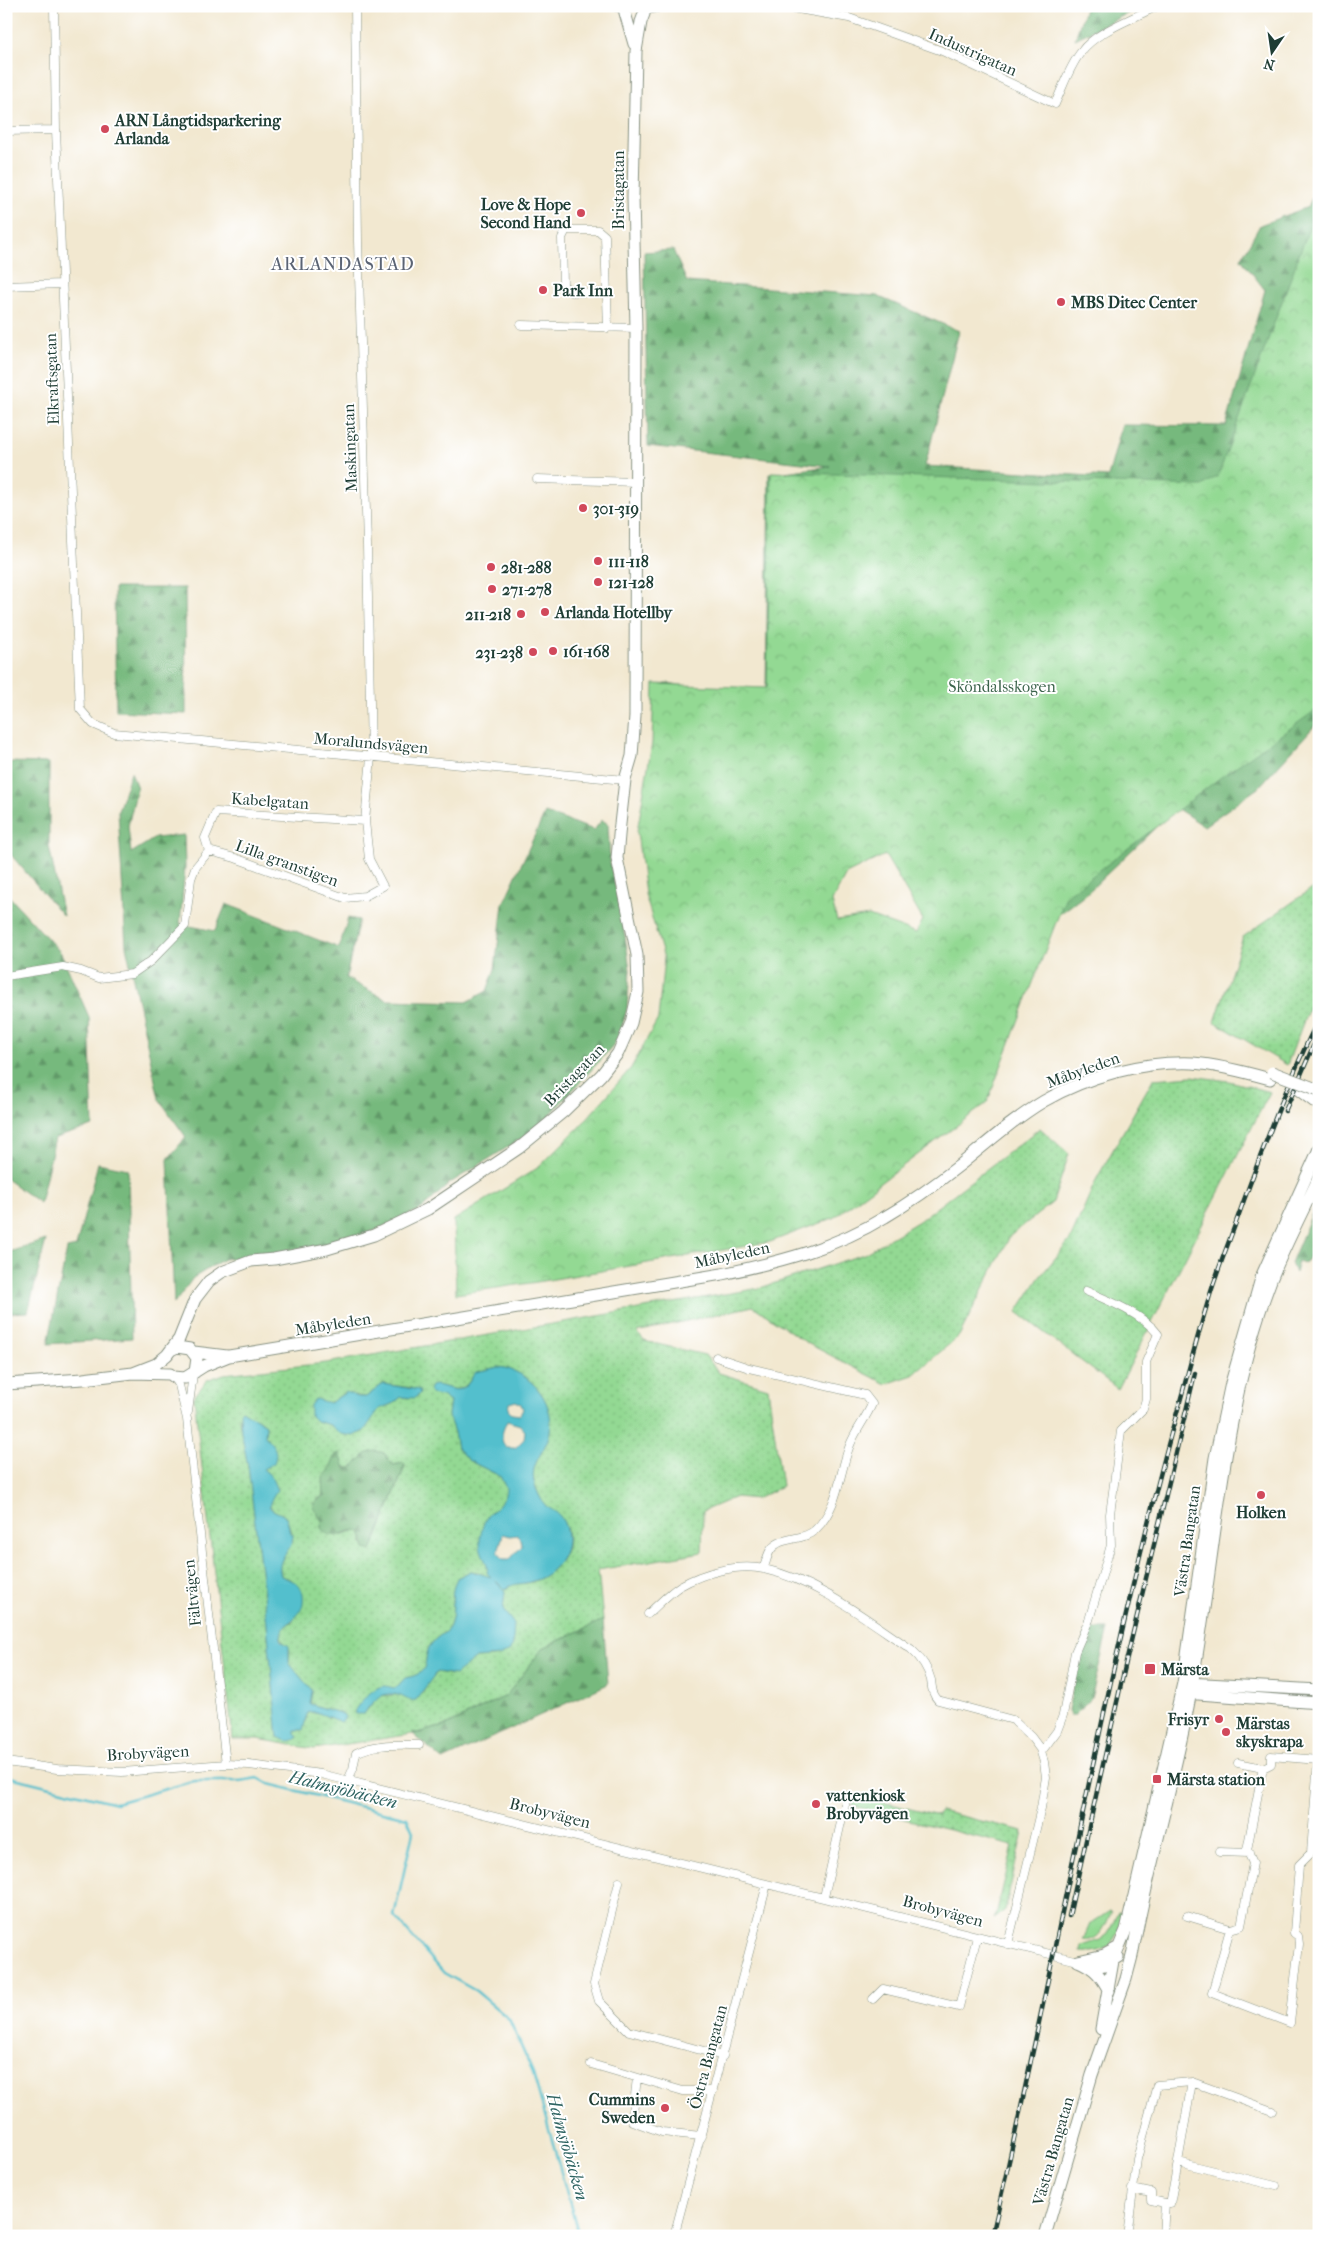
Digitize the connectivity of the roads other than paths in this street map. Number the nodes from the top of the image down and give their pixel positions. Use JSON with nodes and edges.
{"nodes":[{"id":1,"x":54,"y":6,"type":"edge"},
{"id":2,"x":355,"y":6,"type":"edge"},
{"id":3,"x":666,"y":6,"type":"edge"},
{"id":4,"x":760,"y":6,"type":"edge"},
{"id":5,"x":1158,"y":6,"type":"edge"},
{"id":6,"x":620,"y":9,"type":"edge"},
{"id":7,"x":647,"y":10,"type":"edge"},
{"id":8,"x":636,"y":51,"type":"junction"},
{"id":9,"x":56,"y":130,"type":"junction"},
{"id":10,"x":6,"y":131,"type":"edge"},
{"id":11,"x":62,"y":284,"type":"junction"},
{"id":12,"x":6,"y":286,"type":"edge"},
{"id":13,"x":607,"y":293,"type":"junction"},
{"id":14,"x":521,"y":325,"type":"dead end"},
{"id":15,"x":608,"y":328,"type":"junction"},
{"id":16,"x":636,"y":328,"type":"junction"},
{"id":17,"x":537,"y":479,"type":"dead end"},
{"id":18,"x":636,"y":482,"type":"junction"},
{"id":19,"x":114,"y":733,"type":"joint"},
{"id":20,"x":371,"y":757,"type":"junction"},
{"id":21,"x":626,"y":780,"type":"junction"},
{"id":22,"x":365,"y":821,"type":"junction"},
{"id":23,"x":209,"y":851,"type":"junction"},
{"id":24,"x":383,"y":886,"type":"joint"},
{"id":25,"x":6,"y":976,"type":"edge"},
{"id":26,"x":1271,"y":1076,"type":"junction"},
{"id":27,"x":1296,"y":1088,"type":"junction"},
{"id":28,"x":1319,"y":1090,"type":"edge"},
{"id":29,"x":1319,"y":1097,"type":"edge"},
{"id":30,"x":1319,"y":1105,"type":"edge"},
{"id":31,"x":1319,"y":1149,"type":"edge"},
{"id":32,"x":1319,"y":1177,"type":"edge"},
{"id":33,"x":1086,"y":1291,"type":"dead end"},
{"id":34,"x":189,"y":1315,"type":"junction"},
{"id":35,"x":192,"y":1350,"type":"junction"},
{"id":36,"x":169,"y":1353,"type":"junction"},
{"id":37,"x":229,"y":1356,"type":"junction"},
{"id":38,"x":716,"y":1357,"type":"dead end"},
{"id":39,"x":133,"y":1373,"type":"junction"},
{"id":40,"x":194,"y":1373,"type":"junction"},
{"id":41,"x":172,"y":1375,"type":"junction"},
{"id":42,"x":6,"y":1384,"type":"edge"},
{"id":43,"x":188,"y":1419,"type":"junction"},
{"id":44,"x":764,"y":1569,"type":"junction"},
{"id":45,"x":648,"y":1614,"type":"dead end"},
{"id":46,"x":1187,"y":1688,"type":"junction"},
{"id":47,"x":1319,"y":1690,"type":"edge"},
{"id":48,"x":1319,"y":1703,"type":"edge"},
{"id":49,"x":419,"y":1745,"type":"dead end"},
{"id":50,"x":1041,"y":1752,"type":"junction"},
{"id":51,"x":6,"y":1762,"type":"edge"},
{"id":52,"x":1238,"y":1763,"type":"dead end"},
{"id":53,"x":226,"y":1764,"type":"junction"},
{"id":54,"x":1263,"y":1768,"type":"junction"},
{"id":55,"x":348,"y":1780,"type":"junction"},
{"id":56,"x":847,"y":1796,"type":"dead end"},
{"id":57,"x":1219,"y":1852,"type":"dead end"},
{"id":58,"x":1249,"y":1853,"type":"junction"},
{"id":59,"x":619,"y":1882,"type":"dead end"},
{"id":60,"x":766,"y":1884,"type":"junction"},
{"id":61,"x":824,"y":1897,"type":"junction"},
{"id":62,"x":1187,"y":1916,"type":"dead end"},
{"id":63,"x":1138,"y":1926,"type":"junction"},
{"id":64,"x":1230,"y":1929,"type":"junction"},
{"id":65,"x":978,"y":1937,"type":"junction"},
{"id":66,"x":1008,"y":1944,"type":"junction"},
{"id":67,"x":1108,"y":1958,"type":"junction"},
{"id":68,"x":1078,"y":1961,"type":"junction"},
{"id":69,"x":1093,"y":1967,"type":"junction"},
{"id":70,"x":1114,"y":1993,"type":"junction"},
{"id":71,"x":873,"y":1999,"type":"dead end"},
{"id":72,"x":722,"y":2056,"type":"junction"},
{"id":73,"x":591,"y":2064,"type":"dead end"},
{"id":74,"x":637,"y":2078,"type":"junction"},
{"id":75,"x":1192,"y":2082,"type":"junction"},
{"id":76,"x":713,"y":2091,"type":"junction"},
{"id":77,"x":1272,"y":2111,"type":"dead end"},
{"id":78,"x":701,"y":2136,"type":"junction"},
{"id":79,"x":1178,"y":2162,"type":"junction"},
{"id":80,"x":1276,"y":2186,"type":"dead end"},
{"id":81,"x":1132,"y":2189,"type":"junction"},
{"id":82,"x":1165,"y":2203,"type":"junction"},
{"id":83,"x":674,"y":2236,"type":"edge"},
{"id":84,"x":1045,"y":2236,"type":"edge"},
{"id":85,"x":1127,"y":2236,"type":"edge"},
{"id":86,"x":1163,"y":2236,"type":"edge"}],
"edges":[{"from":1,"to":9,"type":"street","name":"Elkraftsgatan"},
{"from":2,"to":20,"type":"street","name":"Maskingatan"},
{"from":3,"to":7,"type":"street"},
{"from":4,"to":5,"type":"street","name":"Industrigatan"},
{"from":6,"to":7,"type":"street","name":"Bristagatan"},
{"from":6,"to":8,"type":"street","name":"Bristagatan"},
{"from":7,"to":8,"type":"street","name":"Bristagatan"},
{"from":8,"to":16,"type":"street","name":"Bristagatan"},
{"from":9,"to":10,"type":"street"},
{"from":9,"to":11,"type":"street","name":"Elkraftsgatan"},
{"from":11,"to":12,"type":"street"},
{"from":11,"to":19,"type":"street","name":"Elkraftsgatan"},
{"from":13,"to":13,"type":"street"},
{"from":13,"to":15,"type":"street"},
{"from":14,"to":15,"type":"street"},
{"from":15,"to":16,"type":"street"},
{"from":16,"to":18,"type":"street","name":"Bristagatan"},
{"from":17,"to":18,"type":"street"},
{"from":18,"to":21,"type":"street","name":"Bristagatan"},
{"from":19,"to":20,"type":"street","name":"Moralundsvägen"},
{"from":20,"to":21,"type":"street","name":"Moralundsvägen"},
{"from":20,"to":22,"type":"street","name":"Maskingatan"},
{"from":21,"to":34,"type":"street","name":"Bristagatan"},
{"from":22,"to":23,"type":"street","name":"Kabelgatan"},
{"from":22,"to":24,"type":"street","name":"Maskingatan"},
{"from":23,"to":24,"type":"street","name":"Lilla granstigen"},
{"from":23,"to":25,"type":"street"},
{"from":26,"to":27,"type":"street","name":"Måbyleden"},
{"from":26,"to":28,"type":"street","name":"Måbyleden","bridge":true},
{"from":26,"to":37,"type":"street","name":"Måbyleden"},
{"from":27,"to":29,"type":"street","name":"Måbyleden"},
{"from":27,"to":30,"type":"street"},
{"from":31,"to":46,"type":"street","name":"Västra Bangatan"},
{"from":32,"to":46,"type":"street","name":"Västra Bangatan"},
{"from":33,"to":50,"type":"street"},
{"from":34,"to":35,"type":"street","name":"Bristagatan"},
{"from":34,"to":36,"type":"street","name":"Bristagatan"},
{"from":35,"to":36,"type":"street","name":"Måbyleden"},
{"from":35,"to":37,"type":"street","name":"Måbyleden"},
{"from":35,"to":40,"type":"street"},
{"from":36,"to":39,"type":"street","name":"Måbyleden"},
{"from":36,"to":41,"type":"street"},
{"from":37,"to":40,"type":"street","name":"Måbyleden"},
{"from":38,"to":44,"type":"street"},
{"from":39,"to":41,"type":"street","name":"Måbyleden"},
{"from":39,"to":42,"type":"street","name":"Måbyleden"},
{"from":40,"to":41,"type":"street","name":"Måbyleden"},
{"from":40,"to":43,"type":"street","name":"Fältvägen"},
{"from":41,"to":43,"type":"street","name":"Fältvägen"},
{"from":43,"to":53,"type":"street","name":"Fältvägen"},
{"from":44,"to":45,"type":"street"},
{"from":44,"to":50,"type":"street"},
{"from":46,"to":47,"type":"street"},
{"from":46,"to":48,"type":"street"},
{"from":46,"to":63,"type":"street","name":"Västra Bangatan"},
{"from":46,"to":67,"type":"street","name":"Västra Bangatan"},
{"from":49,"to":55,"type":"street"},
{"from":50,"to":66,"type":"street"},
{"from":51,"to":53,"type":"street","name":"Brobyvägen"},
{"from":52,"to":54,"type":"street"},
{"from":53,"to":55,"type":"street","name":"Brobyvägen"},
{"from":54,"to":58,"type":"street"},
{"from":54,"to":64,"type":"street"},
{"from":55,"to":60,"type":"street","name":"Brobyvägen"},
{"from":56,"to":61,"type":"street"},
{"from":57,"to":58,"type":"street"},
{"from":58,"to":64,"type":"street"},
{"from":59,"to":72,"type":"street"},
{"from":60,"to":61,"type":"street","name":"Brobyvägen"},
{"from":60,"to":72,"type":"street","name":"Östra Bangatan"},
{"from":61,"to":65,"type":"street","name":"Brobyvägen"},
{"from":62,"to":64,"type":"street"},
{"from":63,"to":67,"type":"street","name":"Västra Bangatan"},
{"from":63,"to":70,"type":"street","name":"Västra Bangatan"},
{"from":65,"to":66,"type":"street","name":"Brobyvägen"},
{"from":65,"to":71,"type":"street"},
{"from":66,"to":68,"type":"street","name":"Brobyvägen"},
{"from":67,"to":68,"type":"street","name":"Brobyvägen"},
{"from":67,"to":69,"type":"street"},
{"from":67,"to":70,"type":"street","name":"Västra Bangatan"},
{"from":68,"to":69,"type":"street","name":"Brobyvägen"},
{"from":69,"to":70,"type":"street"},
{"from":70,"to":84,"type":"street","name":"Västra Bangatan"},
{"from":72,"to":76,"type":"street","name":"Östra Bangatan"},
{"from":73,"to":74,"type":"street"},
{"from":74,"to":76,"type":"street"},
{"from":74,"to":78,"type":"street"},
{"from":75,"to":77,"type":"street"},
{"from":75,"to":79,"type":"street"},
{"from":75,"to":81,"type":"street"},
{"from":76,"to":78,"type":"street","name":"Östra Bangatan"},
{"from":78,"to":83,"type":"street","name":"Östra Bangatan"},
{"from":79,"to":80,"type":"street"},
{"from":79,"to":82,"type":"street"},
{"from":81,"to":82,"type":"street"},
{"from":81,"to":85,"type":"street"},
{"from":82,"to":86,"type":"street"}]}
